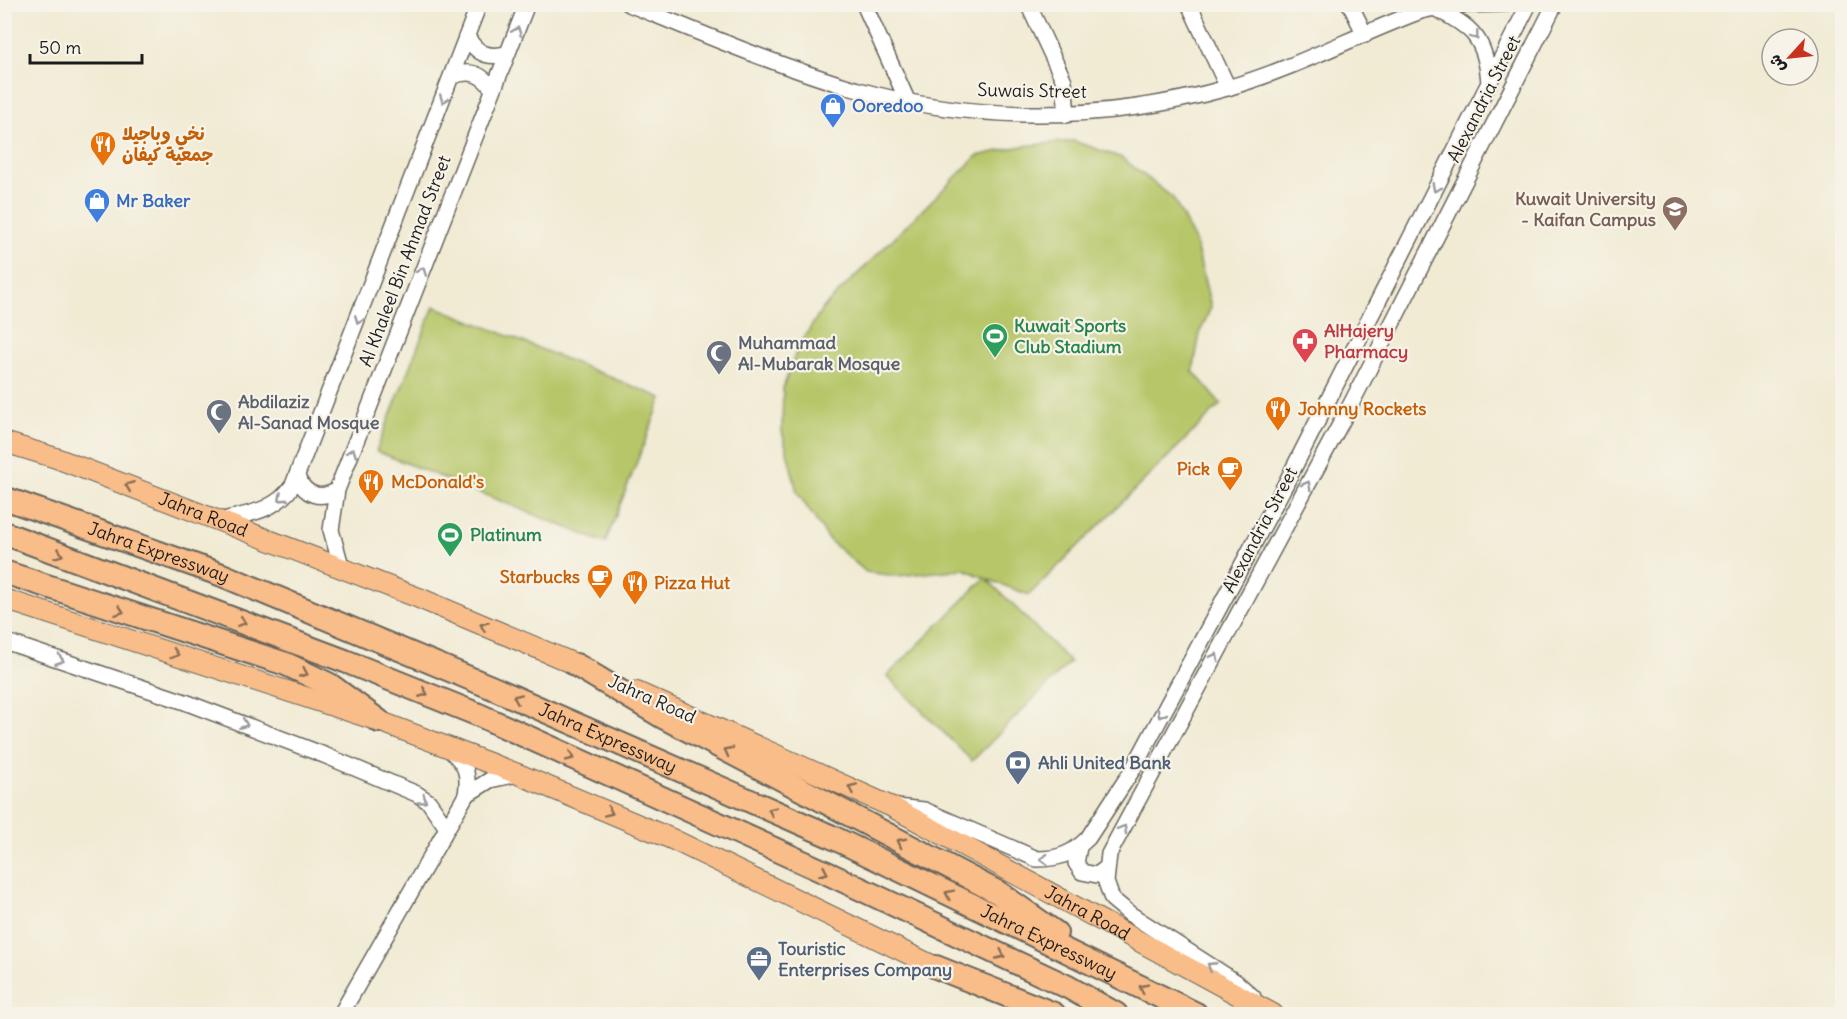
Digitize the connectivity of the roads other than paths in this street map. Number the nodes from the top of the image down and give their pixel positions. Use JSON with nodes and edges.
{"nodes":[{"id":1,"x":479,"y":4,"type":"edge"},
{"id":2,"x":629,"y":4,"type":"edge"},
{"id":3,"x":864,"y":4,"type":"edge"},
{"id":4,"x":1029,"y":4,"type":"edge"},
{"id":5,"x":1189,"y":4,"type":"edge"},
{"id":6,"x":1350,"y":4,"type":"edge"},
{"id":7,"x":1504,"y":4,"type":"edge"},
{"id":8,"x":1529,"y":4,"type":"edge"},
{"id":9,"x":1555,"y":4,"type":"edge"},
{"id":10,"x":528,"y":6,"type":"edge"},
{"id":11,"x":1434,"y":8,"type":"junction"},
{"id":12,"x":1365,"y":35,"type":"junction"},
{"id":13,"x":468,"y":38,"type":"junction"},
{"id":14,"x":508,"y":53,"type":"junction"},
{"id":15,"x":453,"y":76,"type":"junction"},
{"id":16,"x":1489,"y":83,"type":"junction"},
{"id":17,"x":1228,"y":88,"type":"junction"},
{"id":18,"x":493,"y":90,"type":"junction"},
{"id":19,"x":907,"y":100,"type":"junction"},
{"id":20,"x":1067,"y":115,"type":"junction"},
{"id":21,"x":1330,"y":399,"type":"junction"},
{"id":22,"x":1348,"y":408,"type":"junction"},
{"id":23,"x":1318,"y":423,"type":"junction"},
{"id":24,"x":1335,"y":431,"type":"junction"},
{"id":25,"x":4,"y":442,"type":"edge"},
{"id":26,"x":297,"y":477,"type":"junction"},
{"id":27,"x":337,"y":490,"type":"junction"},
{"id":28,"x":4,"y":498,"type":"edge"},
{"id":29,"x":218,"y":520,"type":"junction"},
{"id":30,"x":4,"y":533,"type":"edge"},
{"id":31,"x":342,"y":568,"type":"junction"},
{"id":32,"x":4,"y":572,"type":"edge"},
{"id":33,"x":4,"y":599,"type":"edge"},
{"id":34,"x":4,"y":641,"type":"edge"},
{"id":35,"x":576,"y":665,"type":"junction"},
{"id":36,"x":379,"y":721,"type":"junction"},
{"id":37,"x":442,"y":744,"type":"junction"},
{"id":38,"x":518,"y":774,"type":"junction"},
{"id":39,"x":466,"y":795,"type":"junction"},
{"id":40,"x":892,"y":807,"type":"junction"},
{"id":41,"x":447,"y":828,"type":"junction"},
{"id":42,"x":1079,"y":847,"type":"junction"},
{"id":43,"x":1106,"y":869,"type":"junction"},
{"id":44,"x":936,"y":967,"type":"junction"},
{"id":45,"x":1111,"y":971,"type":"junction"},
{"id":46,"x":341,"y":1014,"type":"edge"},
{"id":47,"x":1024,"y":1014,"type":"edge"},
{"id":48,"x":1054,"y":1014,"type":"edge"},
{"id":49,"x":1116,"y":1014,"type":"edge"},
{"id":50,"x":1196,"y":1014,"type":"edge"},
{"id":51,"x":1274,"y":1014,"type":"edge"}],
"edges":[{"from":1,"to":13,"type":"street","name":"Al Khaleel Bin Ahmad Street"},
{"from":2,"to":19,"type":"street","name":"Suwais Street"},
{"from":3,"to":19,"type":"street"},
{"from":4,"to":20,"type":"street"},
{"from":5,"to":17,"type":"street"},
{"from":6,"to":12,"type":"street"},
{"from":7,"to":11,"type":"street","name":"Suwais Street"},
{"from":8,"to":16,"type":"street","name":"Alexandria Street"},
{"from":9,"to":22,"type":"street","name":"Alexandria Street"},
{"from":14,"to":10,"type":"street","name":"Al Khaleel Bin Ahmad Street","one_way":true},
{"from":11,"to":12,"type":"street","name":"Suwais Street"},
{"from":11,"to":16,"type":"street","one_way":true},
{"from":12,"to":17,"type":"street","name":"Suwais Street"},
{"from":13,"to":14,"type":"street"},
{"from":13,"to":15,"type":"street","name":"Al Khaleel Bin Ahmad Street"},
{"from":14,"to":18,"type":"street","name":"Al Khaleel Bin Ahmad Street"},
{"from":15,"to":18,"type":"street"},
{"from":15,"to":26,"type":"street","name":"Al Khaleel Bin Ahmad Street","one_way":true},
{"from":16,"to":21,"type":"street","name":"Alexandria Street","one_way":true},
{"from":17,"to":20,"type":"street","name":"Suwais Street"},
{"from":27,"to":18,"type":"street","name":"Al Khaleel Bin Ahmad Street","one_way":true},
{"from":19,"to":20,"type":"street","name":"Suwais Street"},
{"from":21,"to":22,"type":"street"},
{"from":21,"to":23,"type":"street","name":"Alexandria Street"},
{"from":22,"to":24,"type":"street","name":"Alexandria Street"},
{"from":23,"to":24,"type":"street"},
{"from":23,"to":42,"type":"street","name":"Alexandria Street","one_way":true},
{"from":43,"to":24,"type":"street","name":"Alexandria Street","one_way":true},
{"from":29,"to":25,"type":"main road","name":"Jahra Road","one_way":true},
{"from":26,"to":27,"type":"street"},
{"from":26,"to":29,"type":"street","name":"Al Khaleel Bin Ahmad Street","one_way":true},
{"from":27,"to":31,"type":"street","name":"Al Khaleel Bin Ahmad Street"},
{"from":45,"to":28,"type":"highway","name":"Jahra Expressway","one_way":true},
{"from":29,"to":31,"type":"main road","name":"Jahra Road"},
{"from":30,"to":49,"type":"highway","name":"Jahra Expressway","one_way":true},
{"from":35,"to":31,"type":"main road","name":"Jahra Road","one_way":true},
{"from":32,"to":36,"type":"highway","one_way":true},
{"from":33,"to":36,"type":"main road","one_way":true},
{"from":34,"to":41,"type":"street","one_way":true},
{"from":40,"to":35,"type":"main road","name":"Jahra Road","one_way":true},
{"from":45,"to":35,"type":"highway","one_way":true},
{"from":36,"to":37,"type":"main road"},
{"from":37,"to":38,"type":"main road"},
{"from":37,"to":39,"type":"street"},
{"from":38,"to":39,"type":"street"},
{"from":38,"to":44,"type":"main road","one_way":true},
{"from":39,"to":41,"type":"street"},
{"from":42,"to":40,"type":"street","name":"Alexandria Street","one_way":true},
{"from":40,"to":51,"type":"main road","name":"Jahra Road"},
{"from":41,"to":46,"type":"street"},
{"from":42,"to":43,"type":"street"},
{"from":51,"to":43,"type":"street","one_way":true},
{"from":44,"to":47,"type":"main road"},
{"from":44,"to":48,"type":"highway"},
{"from":50,"to":45,"type":"highway","name":"Jahra Expressway","one_way":true}]}
